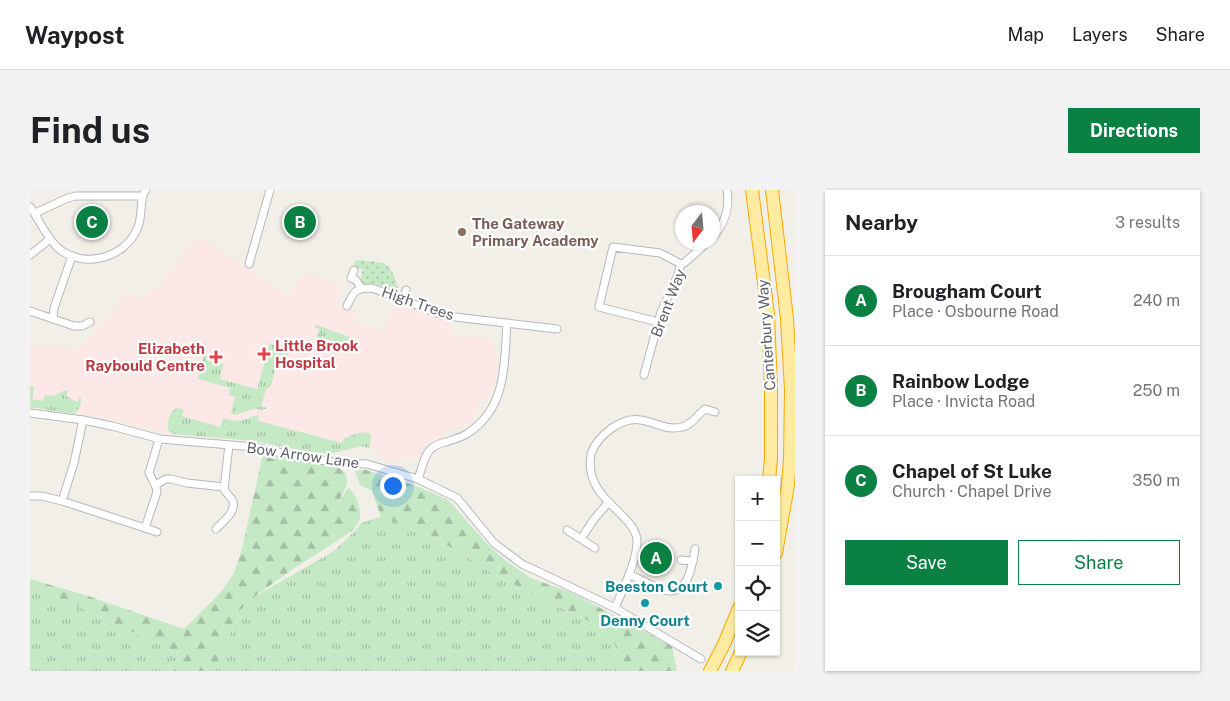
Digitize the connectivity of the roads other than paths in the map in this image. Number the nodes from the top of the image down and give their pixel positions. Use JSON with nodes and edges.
{"nodes":[{"id":1,"x":270,"y":190,"type":"edge"},
{"id":2,"x":727,"y":190,"type":"edge"},
{"id":3,"x":752,"y":190,"type":"edge"},
{"id":4,"x":772,"y":190,"type":"edge"},
{"id":5,"x":87,"y":193,"type":"edge"},
{"id":6,"x":121,"y":193,"type":"edge"},
{"id":7,"x":144,"y":193,"type":"edge"},
{"id":8,"x":32,"y":210,"type":"edge"},
{"id":9,"x":720,"y":229,"type":"edge"},
{"id":10,"x":50,"y":239,"type":"junction"},
{"id":11,"x":699,"y":250,"type":"edge"},
{"id":12,"x":30,"y":255,"type":"edge"},
{"id":13,"x":72,"y":256,"type":"junction"},
{"id":14,"x":249,"y":264,"type":"dead end"},
{"id":15,"x":681,"y":264,"type":"junction"},
{"id":16,"x":354,"y":270,"type":"dead end"},
{"id":17,"x":360,"y":288,"type":"junction"},
{"id":18,"x":406,"y":290,"type":"dead end"},
{"id":19,"x":403,"y":300,"type":"junction"},
{"id":20,"x":348,"y":306,"type":"dead end"},
{"id":21,"x":30,"y":311,"type":"edge"},
{"id":22,"x":53,"y":319,"type":"junction"},
{"id":23,"x":90,"y":322,"type":"dead end"},
{"id":24,"x":658,"y":322,"type":"junction"},
{"id":25,"x":507,"y":323,"type":"junction"},
{"id":26,"x":557,"y":330,"type":"dead end"},
{"id":27,"x":644,"y":375,"type":"dead end"},
{"id":28,"x":715,"y":412,"type":"dead end"},
{"id":29,"x":30,"y":413,"type":"edge"},
{"id":30,"x":83,"y":420,"type":"junction"},
{"id":31,"x":159,"y":439,"type":"junction"},
{"id":32,"x":229,"y":445,"type":"junction"},
{"id":33,"x":769,"y":476,"type":"edge"},
{"id":34,"x":418,"y":479,"type":"junction"},
{"id":35,"x":155,"y":485,"type":"junction"},
{"id":36,"x":224,"y":486,"type":"junction"},
{"id":37,"x":30,"y":496,"type":"edge"},
{"id":38,"x":62,"y":501,"type":"junction"},
{"id":39,"x":608,"y":503,"type":"junction"},
{"id":40,"x":145,"y":528,"type":"junction"},
{"id":41,"x":216,"y":529,"type":"dead end"},
{"id":42,"x":567,"y":530,"type":"dead end"},
{"id":43,"x":780,"y":530,"type":"edge"},
{"id":44,"x":157,"y":532,"type":"dead end"},
{"id":45,"x":581,"y":538,"type":"junction"},
{"id":46,"x":595,"y":548,"type":"dead end"},
{"id":47,"x":695,"y":551,"type":"dead end"},
{"id":48,"x":681,"y":560,"type":"dead end"},
{"id":49,"x":693,"y":561,"type":"junction"},
{"id":50,"x":629,"y":574,"type":"junction"},
{"id":51,"x":615,"y":608,"type":"junction"},
{"id":52,"x":738,"y":611,"type":"edge"},
{"id":53,"x":739,"y":656,"type":"edge"},
{"id":54,"x":701,"y":659,"type":"dead end"},
{"id":55,"x":710,"y":671,"type":"edge"},
{"id":56,"x":732,"y":671,"type":"edge"}],
"edges":[{"from":1,"to":14,"type":"street"},
{"from":2,"to":9,"type":"street"},
{"from":3,"to":33,"type":"highway","name":"Canterbury Way"},
{"from":4,"to":43,"type":"highway","name":"Canterbury Way"},
{"from":5,"to":6,"type":"street"},
{"from":5,"to":8,"type":"street"},
{"from":6,"to":7,"type":"street"},
{"from":7,"to":13,"type":"street"},
{"from":8,"to":10,"type":"street"},
{"from":10,"to":12,"type":"street"},
{"from":10,"to":13,"type":"street"},
{"from":11,"to":15,"type":"street","name":"Brent Way"},
{"from":13,"to":22,"type":"street"},
{"from":15,"to":24,"type":"street","name":"Brent Way"},
{"from":15,"to":24,"type":"street"},
{"from":16,"to":17,"type":"street"},
{"from":17,"to":19,"type":"street","name":"High Trees"},
{"from":17,"to":20,"type":"street","name":"High Trees"},
{"from":18,"to":19,"type":"street"},
{"from":19,"to":25,"type":"street","name":"High Trees"},
{"from":21,"to":22,"type":"street"},
{"from":22,"to":23,"type":"street"},
{"from":24,"to":27,"type":"street","name":"Brent Way"},
{"from":25,"to":26,"type":"street","name":"High Trees"},
{"from":25,"to":34,"type":"street"},
{"from":28,"to":39,"type":"street"},
{"from":29,"to":30,"type":"street","name":"Bow Arrow Lane"},
{"from":30,"to":31,"type":"street","name":"Bow Arrow Lane"},
{"from":30,"to":38,"type":"street"},
{"from":31,"to":32,"type":"street","name":"Bow Arrow Lane"},
{"from":31,"to":35,"type":"street"},
{"from":32,"to":34,"type":"street","name":"Bow Arrow Lane"},
{"from":32,"to":36,"type":"street"},
{"from":34,"to":51,"type":"street","name":"Bow Arrow Lane"},
{"from":35,"to":36,"type":"street"},
{"from":35,"to":40,"type":"street"},
{"from":36,"to":41,"type":"street"},
{"from":37,"to":38,"type":"street"},
{"from":38,"to":40,"type":"street"},
{"from":39,"to":45,"type":"street"},
{"from":39,"to":50,"type":"street"},
{"from":40,"to":44,"type":"street"},
{"from":42,"to":45,"type":"street"},
{"from":45,"to":46,"type":"street"},
{"from":47,"to":49,"type":"street"},
{"from":48,"to":49,"type":"street"},
{"from":49,"to":50,"type":"street"},
{"from":50,"to":51,"type":"street"},
{"from":51,"to":54,"type":"street","name":"Bow Arrow Lane"},
{"from":52,"to":55,"type":"highway"},
{"from":53,"to":56,"type":"highway"}]}
